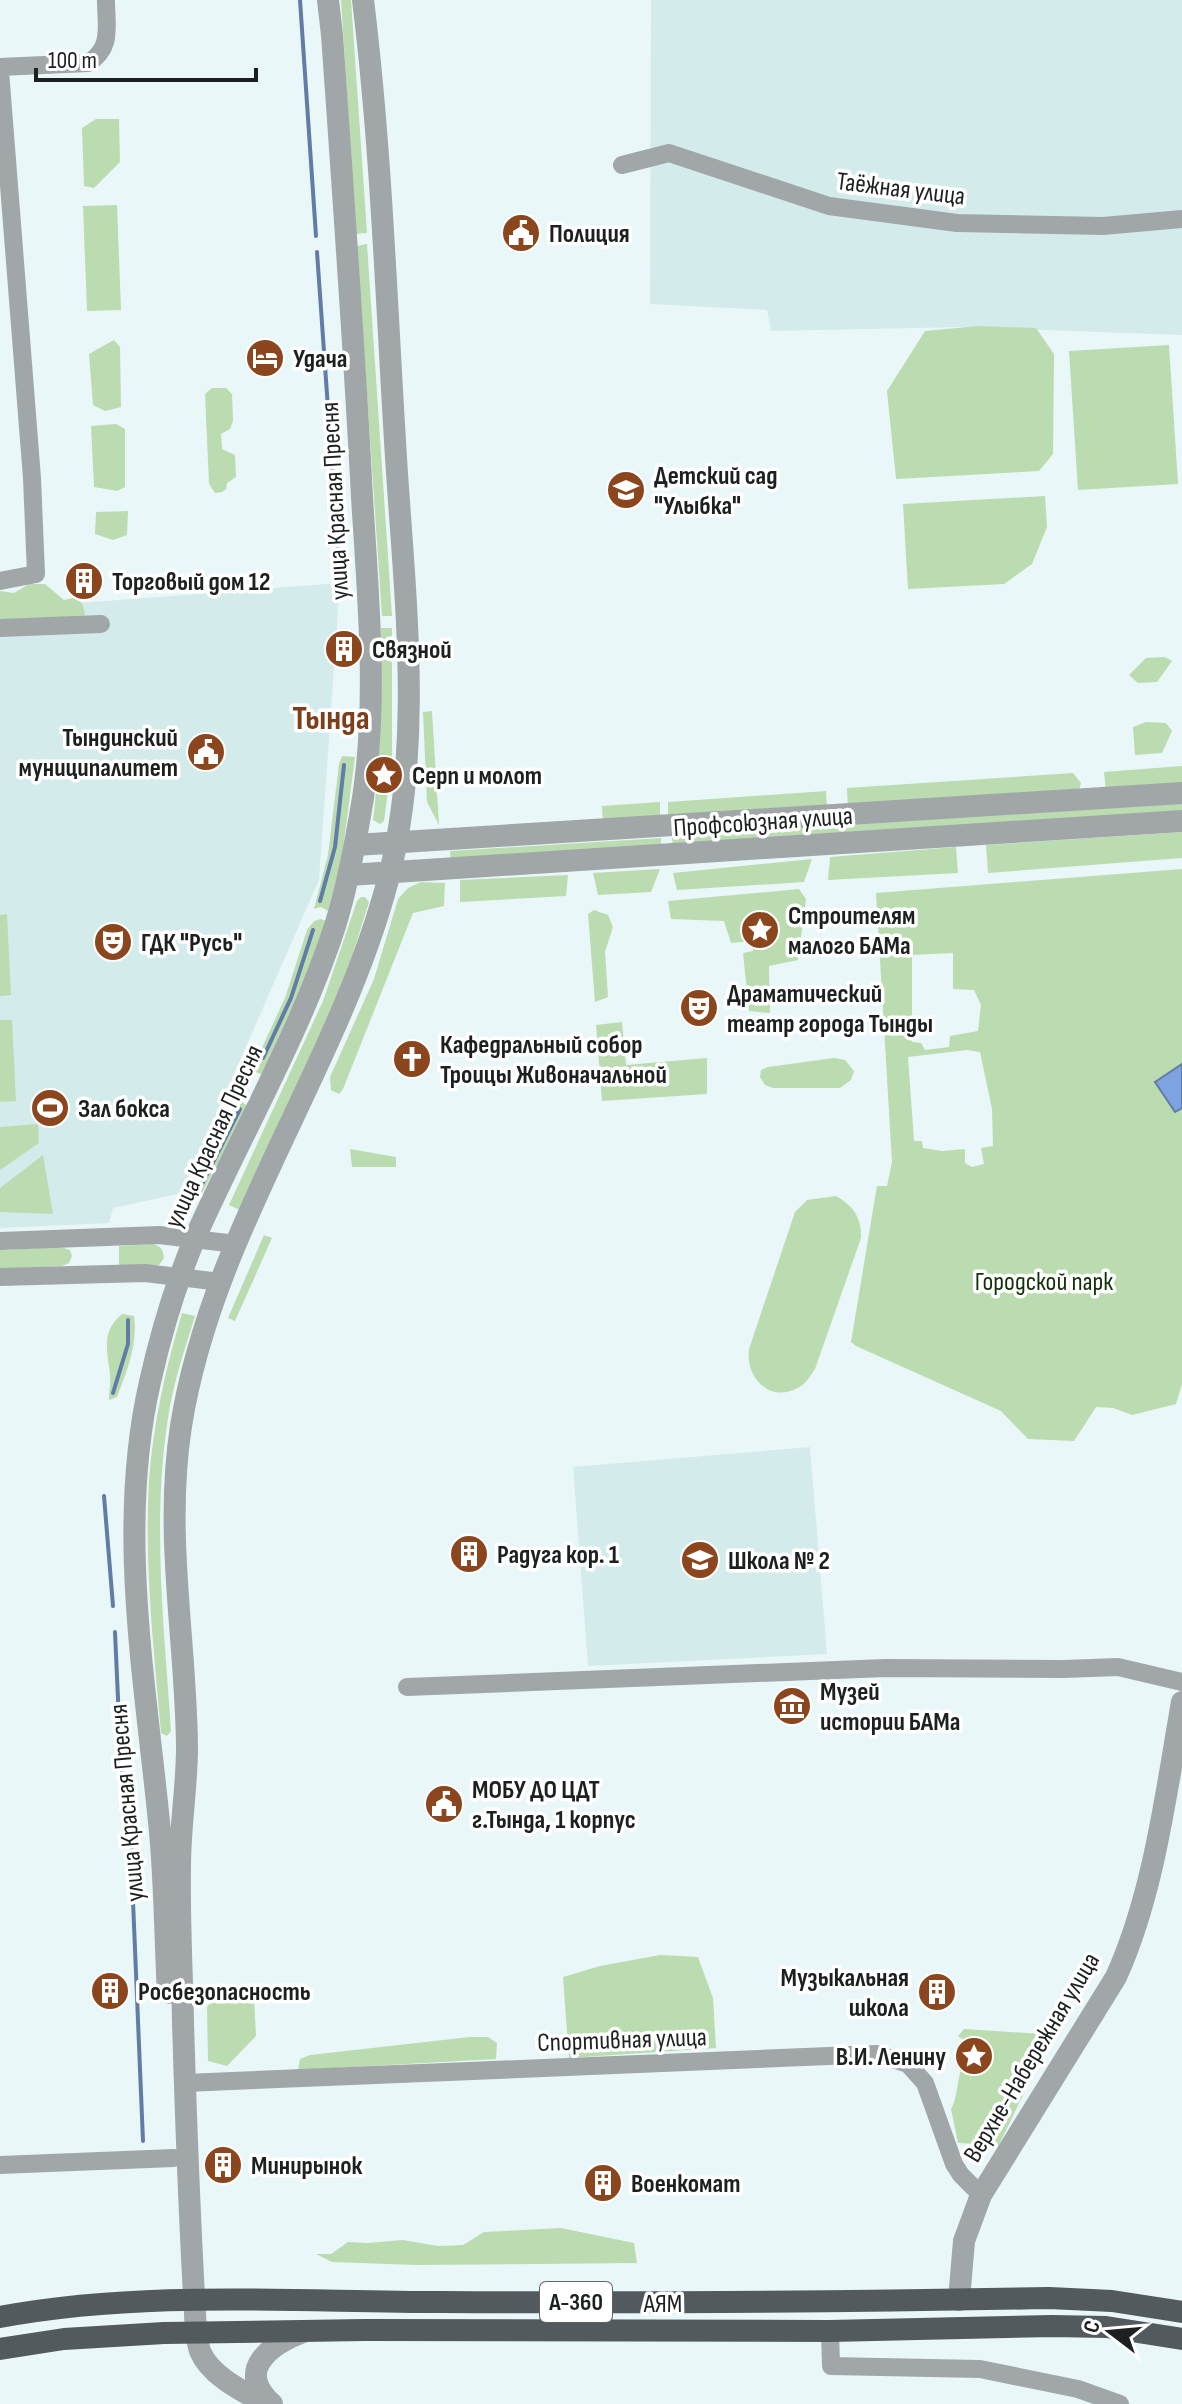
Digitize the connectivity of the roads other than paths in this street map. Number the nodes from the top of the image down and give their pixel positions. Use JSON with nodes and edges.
{"nodes":[{"id":1,"x":106,"y":0,"type":"edge"},
{"id":2,"x":328,"y":0,"type":"edge"},
{"id":3,"x":363,"y":0,"type":"edge"},
{"id":4,"x":0,"y":69,"type":"edge"},
{"id":5,"x":622,"y":165,"type":"dead end"},
{"id":6,"x":1182,"y":219,"type":"edge"},
{"id":7,"x":0,"y":581,"type":"edge"},
{"id":8,"x":101,"y":624,"type":"dead end"},
{"id":9,"x":0,"y":628,"type":"edge"},
{"id":10,"x":1182,"y":793,"type":"edge"},
{"id":11,"x":1182,"y":821,"type":"edge"},
{"id":12,"x":419,"y":841,"type":"junction"},
{"id":13,"x":396,"y":842,"type":"junction"},
{"id":14,"x":355,"y":845,"type":"junction"},
{"id":15,"x":420,"y":870,"type":"junction"},
{"id":16,"x":390,"y":873,"type":"junction"},
{"id":17,"x":349,"y":875,"type":"junction"},
{"id":18,"x":82,"y":1237,"type":"junction"},
{"id":19,"x":195,"y":1238,"type":"junction"},
{"id":20,"x":0,"y":1241,"type":"edge"},
{"id":21,"x":236,"y":1244,"type":"junction"},
{"id":22,"x":84,"y":1274,"type":"junction"},
{"id":23,"x":181,"y":1276,"type":"junction"},
{"id":24,"x":0,"y":1277,"type":"edge"},
{"id":25,"x":221,"y":1282,"type":"junction"},
{"id":26,"x":1182,"y":1682,"type":"edge"},
{"id":27,"x":407,"y":1687,"type":"dead end"},
{"id":28,"x":1182,"y":1702,"type":"edge"},
{"id":29,"x":185,"y":2083,"type":"junction"},
{"id":30,"x":174,"y":2158,"type":"junction"},
{"id":31,"x":0,"y":2165,"type":"edge"},
{"id":32,"x":981,"y":2195,"type":"junction"},
{"id":33,"x":187,"y":2300,"type":"junction"},
{"id":34,"x":959,"y":2300,"type":"junction"},
{"id":35,"x":1182,"y":2312,"type":"edge"},
{"id":36,"x":0,"y":2317,"type":"edge"},
{"id":37,"x":306,"y":2331,"type":"junction"},
{"id":38,"x":830,"y":2331,"type":"junction"},
{"id":39,"x":188,"y":2332,"type":"junction"},
{"id":40,"x":1182,"y":2339,"type":"edge"},
{"id":41,"x":0,"y":2349,"type":"edge"},
{"id":42,"x":266,"y":2404,"type":"edge"},
{"id":43,"x":272,"y":2404,"type":"edge"},
{"id":44,"x":1120,"y":2404,"type":"edge"}],
"edges":[{"from":1,"to":4,"type":"street"},
{"from":2,"to":14,"type":"street","name":"улица Красная Пресня"},
{"from":3,"to":13,"type":"street","name":"улица Красная Пресня"},
{"from":4,"to":7,"type":"street"},
{"from":5,"to":6,"type":"street","name":"Таёжная улица"},
{"from":8,"to":9,"type":"street"},
{"from":10,"to":12,"type":"street","name":"Профсоюзная улица"},
{"from":11,"to":15,"type":"street","name":"Профсоюзная улица"},
{"from":12,"to":13,"type":"street","name":"Профсоюзная улица"},
{"from":12,"to":15,"type":"street"},
{"from":13,"to":14,"type":"street","name":"Профсоюзная улица"},
{"from":13,"to":16,"type":"street","name":"улица Красная Пресня"},
{"from":14,"to":17,"type":"street","name":"улица Красная Пресня"},
{"from":15,"to":16,"type":"street","name":"Профсоюзная улица"},
{"from":16,"to":17,"type":"street","name":"Профсоюзная улица"},
{"from":16,"to":21,"type":"street","name":"улица Красная Пресня"},
{"from":17,"to":19,"type":"street","name":"улица Красная Пресня"},
{"from":18,"to":19,"type":"street"},
{"from":18,"to":20,"type":"street"},
{"from":18,"to":22,"type":"street"},
{"from":19,"to":21,"type":"street"},
{"from":19,"to":23,"type":"street","name":"улица Красная Пресня"},
{"from":21,"to":25,"type":"street","name":"улица Красная Пресня"},
{"from":22,"to":23,"type":"street"},
{"from":22,"to":24,"type":"street"},
{"from":23,"to":25,"type":"street"},
{"from":23,"to":30,"type":"street","name":"улица Красная Пресня"},
{"from":25,"to":29,"type":"street","name":"улица Красная Пресня"},
{"from":26,"to":27,"type":"street"},
{"from":28,"to":32,"type":"street","name":"Верхне-Набережная улица"},
{"from":29,"to":32,"type":"street","name":"Спортивная улица"},
{"from":29,"to":33,"type":"street","name":"улица Красная Пресня"},
{"from":30,"to":31,"type":"street"},
{"from":30,"to":33,"type":"street","name":"улица Красная Пресня"},
{"from":32,"to":34,"type":"street","name":"Верхне-Набережная улица"},
{"from":33,"to":34,"type":"highway","name":"АЯМ","number":"А-360"},
{"from":33,"to":36,"type":"highway","name":"АЯМ","number":"А-360"},
{"from":33,"to":39,"type":"street"},
{"from":34,"to":35,"type":"highway","name":"АЯМ","number":"А-360"},
{"from":37,"to":38,"type":"highway","name":"АЯМ","number":"А-360"},
{"from":37,"to":39,"type":"highway","name":"АЯМ","number":"А-360"},
{"from":37,"to":43,"type":"street"},
{"from":38,"to":40,"type":"highway","name":"АЯМ","number":"А-360"},
{"from":38,"to":44,"type":"street"},
{"from":39,"to":41,"type":"highway","name":"АЯМ","number":"А-360"},
{"from":39,"to":42,"type":"street"}]}
